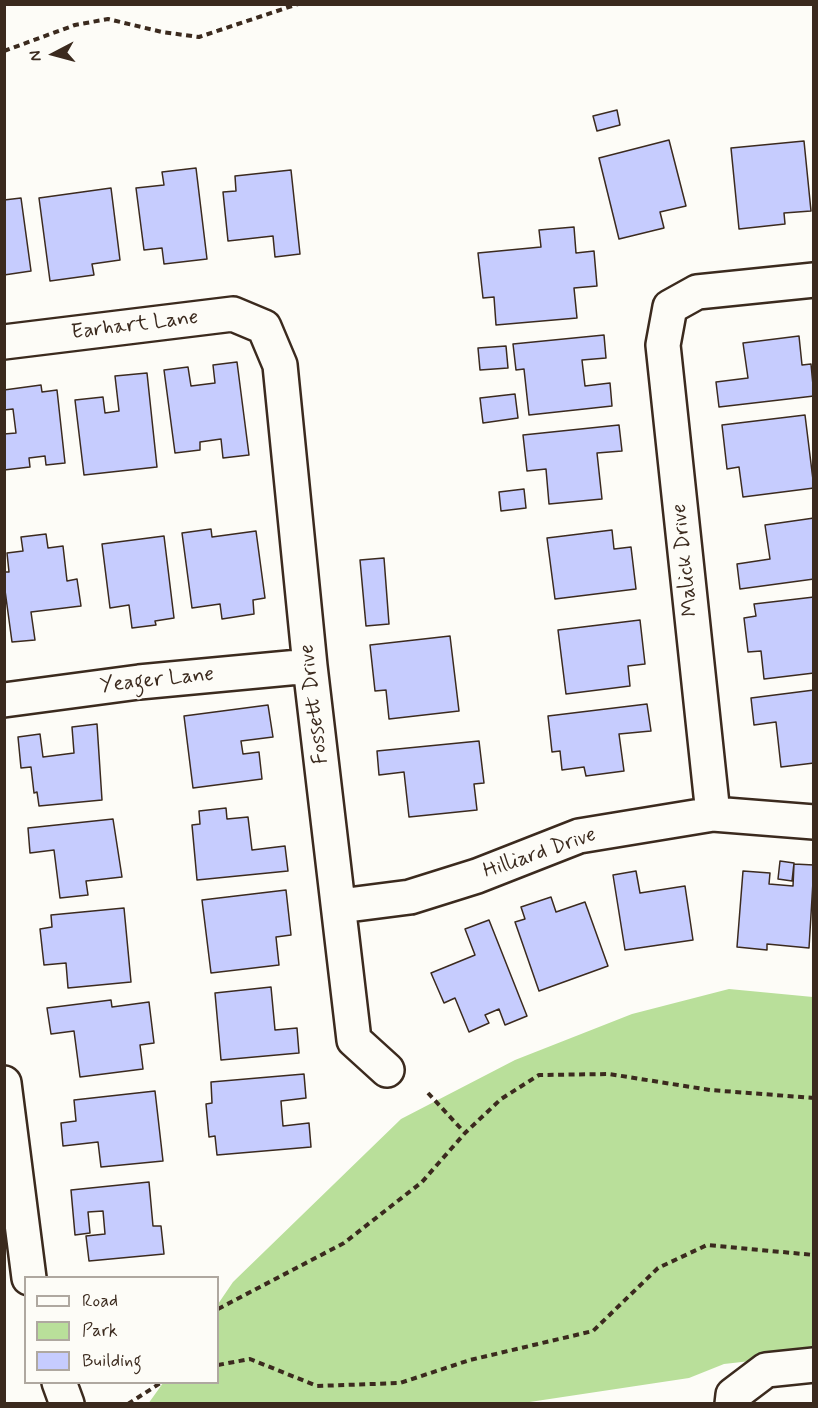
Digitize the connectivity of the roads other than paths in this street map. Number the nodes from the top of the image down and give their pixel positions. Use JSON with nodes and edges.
{"nodes":[{"id":1,"x":813,"y":280,"type":"edge"},
{"id":2,"x":264,"y":327,"type":"joint"},
{"id":3,"x":4,"y":342,"type":"edge"},
{"id":4,"x":310,"y":666,"type":"junction"},
{"id":5,"x":4,"y":700,"type":"edge"},
{"id":6,"x":713,"y":814,"type":"junction"},
{"id":7,"x":813,"y":822,"type":"edge"},
{"id":8,"x":339,"y":906,"type":"junction"},
{"id":9,"x":387,"y":1070,"type":"dead end"},
{"id":10,"x":4,"y":1083,"type":"edge"},
{"id":11,"x":29,"y":1276,"type":"edge"},
{"id":12,"x":813,"y":1365,"type":"edge"},
{"id":13,"x":59,"y":1384,"type":"edge"},
{"id":14,"x":67,"y":1404,"type":"edge"},
{"id":15,"x":732,"y":1404,"type":"edge"}],
"edges":[{"from":1,"to":6,"type":"street","name":"Malick Drive"},
{"from":2,"to":3,"type":"street","name":"Earhart Lane"},
{"from":2,"to":4,"type":"street","name":"Fossett Drive"},
{"from":4,"to":5,"type":"street","name":"Yeager Lane"},
{"from":4,"to":8,"type":"street","name":"Fossett Drive"},
{"from":6,"to":7,"type":"street","name":"Hilliard Drive"},
{"from":6,"to":8,"type":"street","name":"Hilliard Drive"},
{"from":8,"to":9,"type":"street","name":"Fossett Drive"},
{"from":10,"to":11,"type":"street"},
{"from":12,"to":15,"type":"street"},
{"from":13,"to":14,"type":"street"}]}
